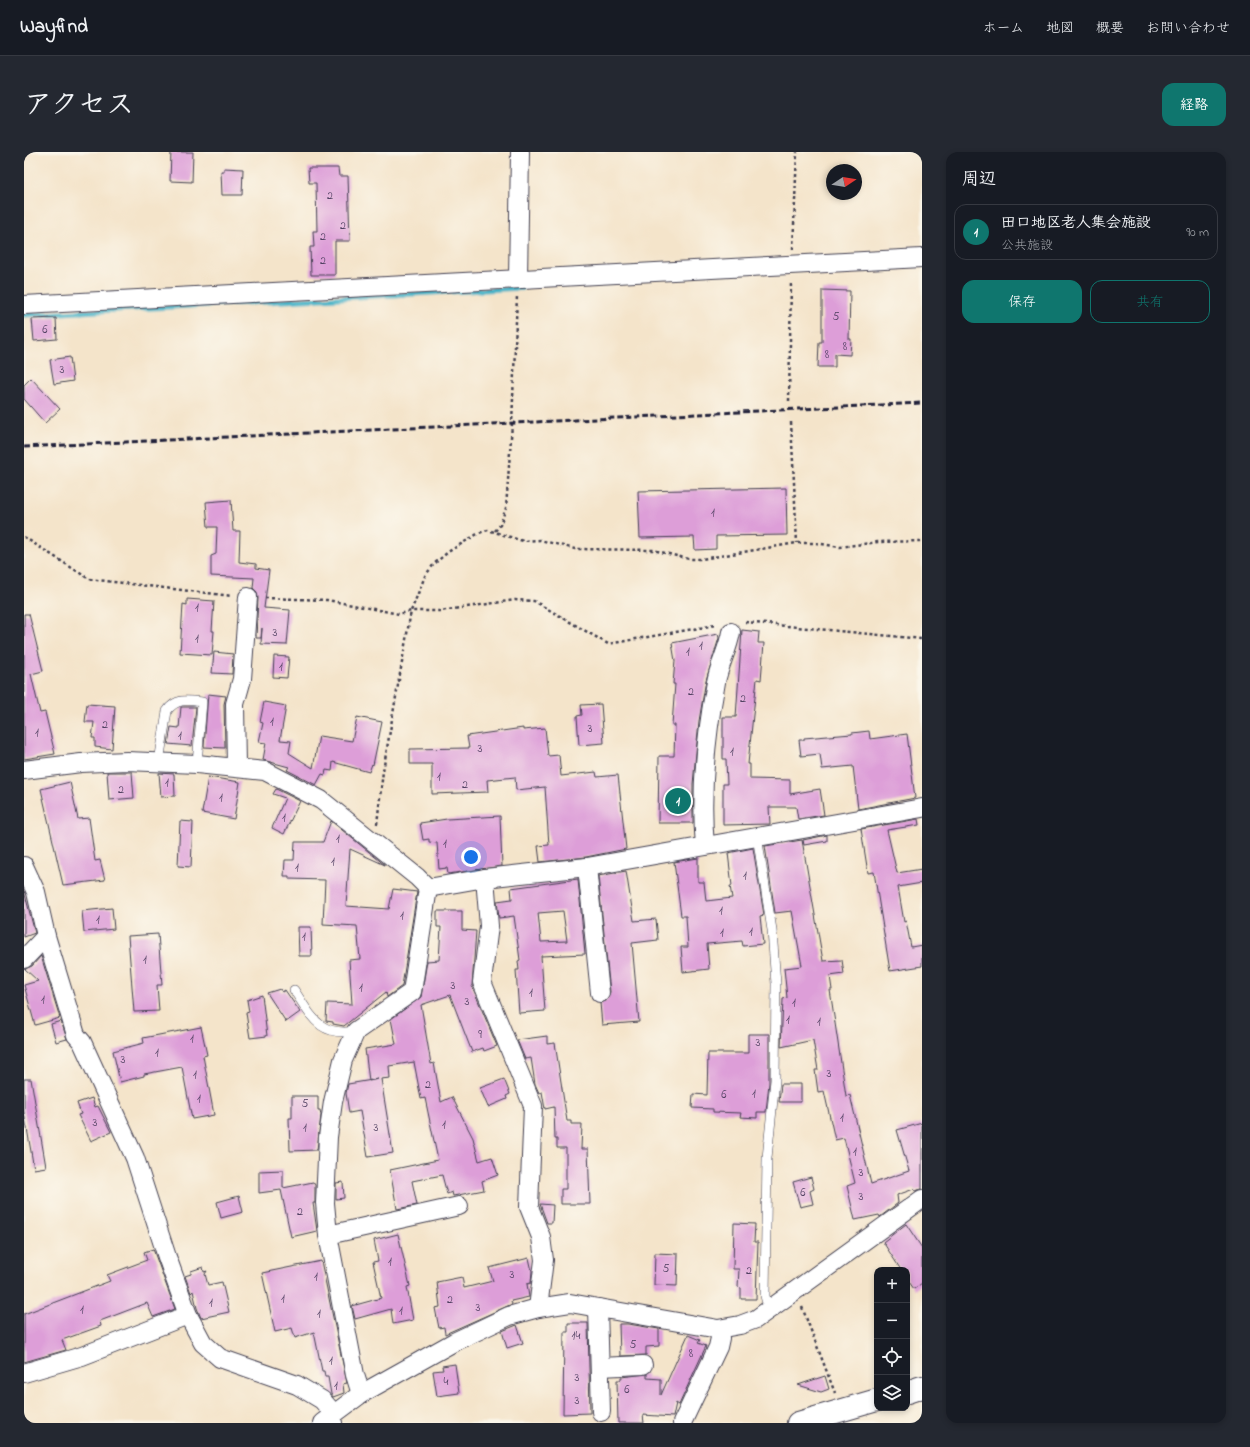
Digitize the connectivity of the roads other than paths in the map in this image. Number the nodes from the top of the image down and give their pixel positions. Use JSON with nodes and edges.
{"nodes":[{"id":1,"x":520,"y":152,"type":"edge"},
{"id":2,"x":922,"y":258,"type":"edge"},
{"id":3,"x":518,"y":279,"type":"junction"},
{"id":4,"x":24,"y":305,"type":"edge"},
{"id":5,"x":248,"y":597,"type":"road end"},
{"id":6,"x":730,"y":626,"type":"road end"},
{"id":7,"x":159,"y":762,"type":"junction"},
{"id":8,"x":197,"y":764,"type":"junction"},
{"id":9,"x":236,"y":767,"type":"junction"},
{"id":10,"x":24,"y":770,"type":"edge"},
{"id":11,"x":922,"y":808,"type":"edge"},
{"id":12,"x":757,"y":836,"type":"junction"},
{"id":13,"x":705,"y":846,"type":"junction"},
{"id":14,"x":24,"y":866,"type":"edge"},
{"id":15,"x":587,"y":867,"type":"junction"},
{"id":16,"x":485,"y":878,"type":"junction"},
{"id":17,"x":428,"y":888,"type":"junction"},
{"id":18,"x":46,"y":936,"type":"junction"},
{"id":19,"x":24,"y":959,"type":"edge"},
{"id":20,"x":294,"y":990,"type":"dead end"},
{"id":21,"x":600,"y":993,"type":"dead end"},
{"id":22,"x":356,"y":1031,"type":"junction"},
{"id":23,"x":922,"y":1199,"type":"edge"},
{"id":24,"x":459,"y":1206,"type":"dead end"},
{"id":25,"x":328,"y":1235,"type":"junction"},
{"id":26,"x":538,"y":1308,"type":"junction"},
{"id":27,"x":598,"y":1308,"type":"junction"},
{"id":28,"x":768,"y":1310,"type":"junction"},
{"id":29,"x":188,"y":1315,"type":"junction"},
{"id":30,"x":718,"y":1329,"type":"junction"},
{"id":31,"x":643,"y":1365,"type":"dead end"},
{"id":32,"x":600,"y":1367,"type":"junction"},
{"id":33,"x":24,"y":1372,"type":"edge"},
{"id":34,"x":922,"y":1387,"type":"edge"},
{"id":35,"x":910,"y":1391,"type":"edge"},
{"id":36,"x":361,"y":1394,"type":"junction"},
{"id":37,"x":874,"y":1402,"type":"edge"},
{"id":38,"x":601,"y":1412,"type":"dead end"},
{"id":39,"x":844,"y":1417,"type":"edge"},
{"id":40,"x":329,"y":1421,"type":"edge"},
{"id":41,"x":682,"y":1423,"type":"edge"},
{"id":42,"x":798,"y":1423,"type":"edge"}],
"edges":[{"from":1,"to":3,"type":"street"},
{"from":2,"to":3,"type":"street"},
{"from":3,"to":4,"type":"street"},
{"from":5,"to":9,"type":"street"},
{"from":6,"to":13,"type":"street"},
{"from":7,"to":8,"type":"street"},
{"from":7,"to":8,"type":"lane"},
{"from":7,"to":10,"type":"street"},
{"from":8,"to":9,"type":"street"},
{"from":9,"to":17,"type":"street"},
{"from":11,"to":12,"type":"street"},
{"from":12,"to":13,"type":"street"},
{"from":12,"to":28,"type":"lane"},
{"from":13,"to":15,"type":"street"},
{"from":14,"to":18,"type":"street"},
{"from":15,"to":16,"type":"street"},
{"from":15,"to":21,"type":"street"},
{"from":16,"to":17,"type":"street"},
{"from":16,"to":26,"type":"street"},
{"from":17,"to":22,"type":"street"},
{"from":18,"to":19,"type":"street"},
{"from":18,"to":29,"type":"street"},
{"from":20,"to":22,"type":"lane"},
{"from":22,"to":25,"type":"street"},
{"from":23,"to":28,"type":"street"},
{"from":24,"to":25,"type":"street"},
{"from":25,"to":36,"type":"street"},
{"from":26,"to":27,"type":"street"},
{"from":26,"to":36,"type":"street"},
{"from":27,"to":30,"type":"street"},
{"from":27,"to":32,"type":"street"},
{"from":28,"to":30,"type":"street"},
{"from":29,"to":33,"type":"street"},
{"from":29,"to":40,"type":"street"},
{"from":30,"to":41,"type":"street"},
{"from":31,"to":32,"type":"street"},
{"from":32,"to":38,"type":"street"},
{"from":34,"to":35,"type":"street"},
{"from":36,"to":40,"type":"street"},
{"from":37,"to":39,"type":"street"},
{"from":39,"to":42,"type":"street"}]}
